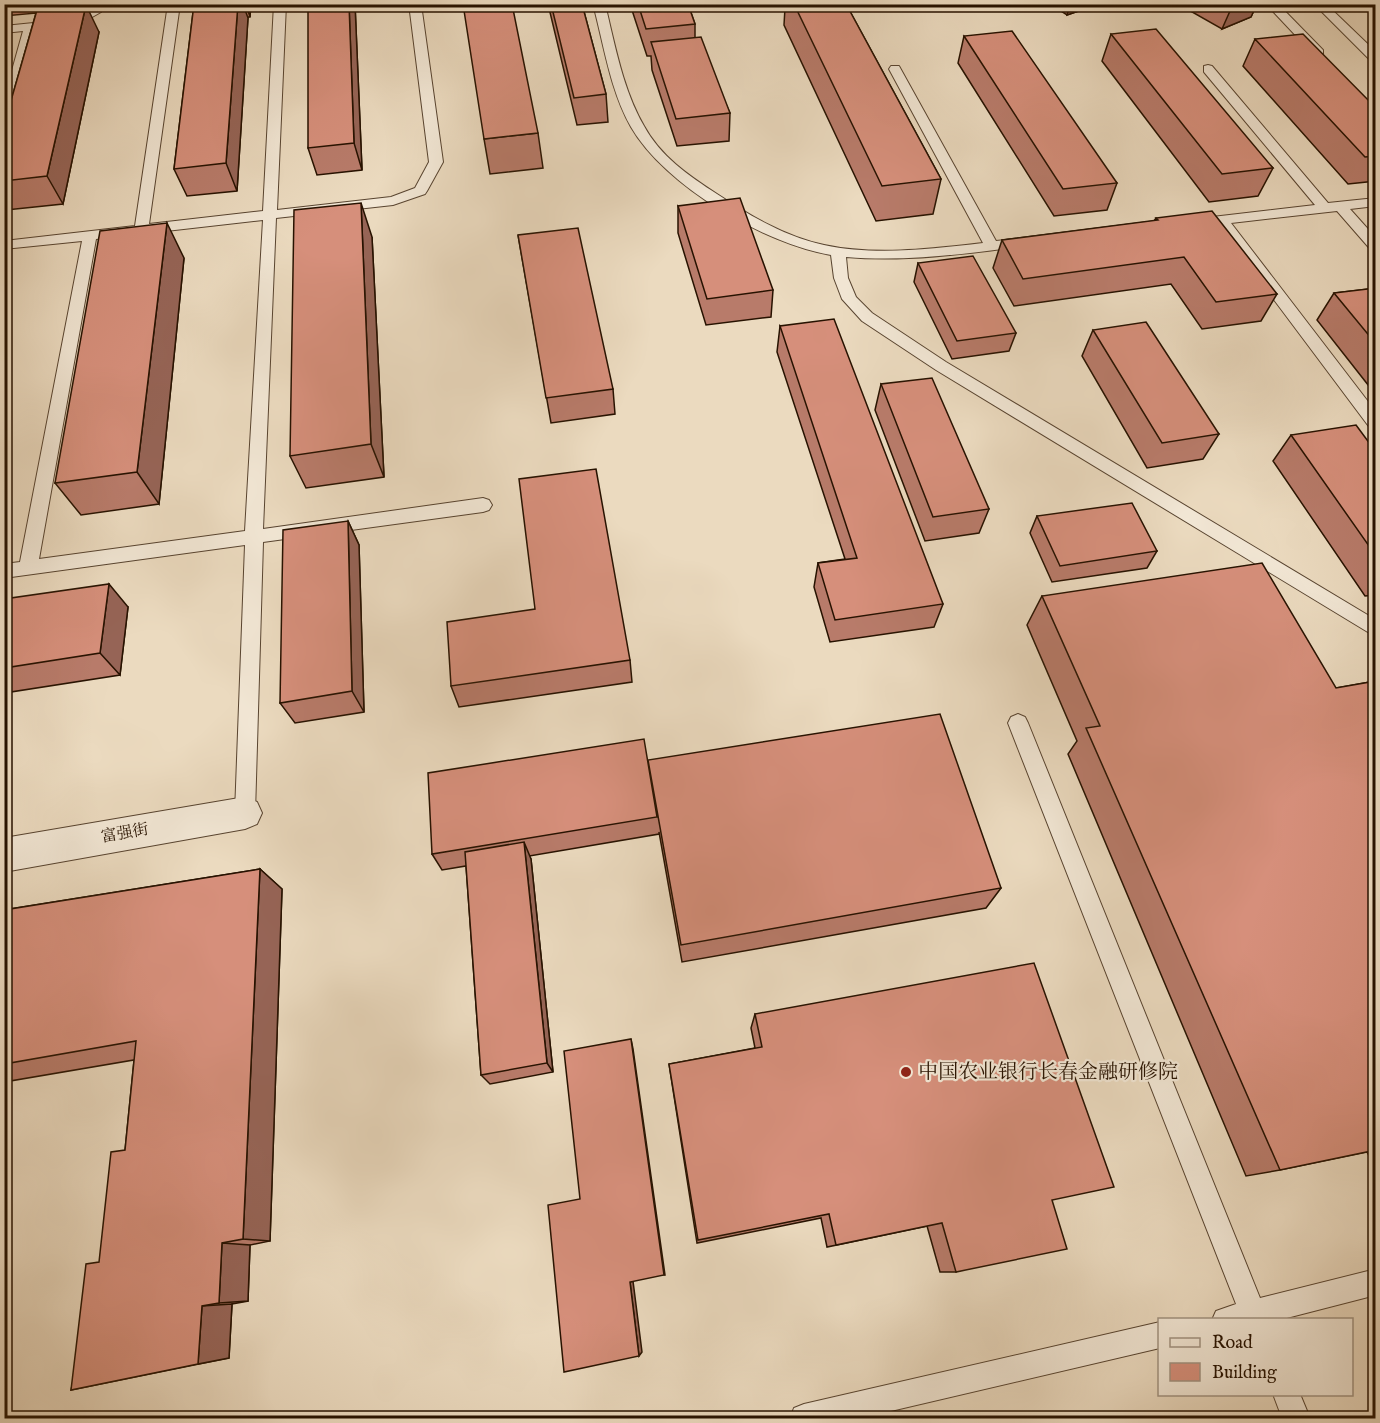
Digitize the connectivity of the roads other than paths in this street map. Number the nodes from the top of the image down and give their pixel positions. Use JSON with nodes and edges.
{"nodes":[{"id":1,"x":97,"y":4,"type":"edge"},
{"id":2,"x":174,"y":4,"type":"edge"},
{"id":3,"x":280,"y":4,"type":"edge"},
{"id":4,"x":415,"y":4,"type":"edge"},
{"id":5,"x":599,"y":4,"type":"edge"},
{"id":6,"x":1271,"y":4,"type":"edge"},
{"id":7,"x":1320,"y":4,"type":"edge"},
{"id":8,"x":30,"y":28,"type":"junction"},
{"id":9,"x":4,"y":30,"type":"edge"},
{"id":10,"x":1376,"y":59,"type":"edge"},
{"id":11,"x":1327,"y":62,"type":"edge"},
{"id":12,"x":895,"y":69,"type":"dead end"},
{"id":13,"x":1208,"y":69,"type":"dead end"},
{"id":14,"x":4,"y":124,"type":"edge"},
{"id":15,"x":1376,"y":202,"type":"edge"},
{"id":16,"x":1333,"y":207,"type":"junction"},
{"id":17,"x":271,"y":214,"type":"junction"},
{"id":18,"x":1222,"y":220,"type":"junction"},
{"id":19,"x":1176,"y":225,"type":"edge"},
{"id":20,"x":141,"y":229,"type":"junction"},
{"id":21,"x":90,"y":235,"type":"junction"},
{"id":22,"x":1038,"y":241,"type":"edge"},
{"id":23,"x":4,"y":245,"type":"edge"},
{"id":24,"x":992,"y":246,"type":"junction"},
{"id":25,"x":1376,"y":248,"type":"edge"},
{"id":26,"x":838,"y":252,"type":"junction"},
{"id":27,"x":1376,"y":424,"type":"edge"},
{"id":28,"x":483,"y":505,"type":"dead end"},
{"id":29,"x":254,"y":536,"type":"junction"},
{"id":30,"x":28,"y":568,"type":"junction"},
{"id":31,"x":4,"y":571,"type":"edge"},
{"id":32,"x":1376,"y":630,"type":"edge"},
{"id":33,"x":1018,"y":723,"type":"dead end"},
{"id":34,"x":245,"y":813,"type":"joint"},
{"id":35,"x":4,"y":855,"type":"edge"},
{"id":36,"x":1376,"y":1282,"type":"edge"},
{"id":37,"x":1255,"y":1316,"type":"edge"},
{"id":38,"x":1240,"y":1318,"type":"edge"},
{"id":39,"x":1158,"y":1335,"type":"edge"},
{"id":40,"x":1286,"y":1396,"type":"edge"},
{"id":41,"x":804,"y":1419,"type":"edge"},
{"id":42,"x":1296,"y":1419,"type":"edge"}],
"edges":[{"from":1,"to":8,"type":"lane"},
{"from":2,"to":20,"type":"lane"},
{"from":3,"to":17,"type":"lane"},
{"from":4,"to":17,"type":"lane"},
{"from":5,"to":26,"type":"lane"},
{"from":6,"to":11,"type":"lane"},
{"from":7,"to":10,"type":"lane"},
{"from":8,"to":9,"type":"lane"},
{"from":8,"to":14,"type":"lane"},
{"from":12,"to":24,"type":"lane"},
{"from":13,"to":16,"type":"lane"},
{"from":15,"to":16,"type":"lane"},
{"from":16,"to":18,"type":"lane"},
{"from":16,"to":25,"type":"lane"},
{"from":17,"to":20,"type":"lane"},
{"from":17,"to":29,"type":"lane"},
{"from":18,"to":19,"type":"lane"},
{"from":18,"to":27,"type":"lane"},
{"from":20,"to":21,"type":"lane"},
{"from":21,"to":23,"type":"lane"},
{"from":21,"to":30,"type":"lane"},
{"from":22,"to":24,"type":"lane"},
{"from":24,"to":26,"type":"lane"},
{"from":26,"to":32,"type":"lane"},
{"from":28,"to":29,"type":"lane"},
{"from":29,"to":30,"type":"lane"},
{"from":29,"to":34,"type":"lane"},
{"from":30,"to":31,"type":"lane"},
{"from":33,"to":37,"type":"lane"},
{"from":34,"to":35,"type":"street","name":"富强街"},
{"from":36,"to":37,"type":"lane"},
{"from":37,"to":38,"type":"lane"},
{"from":39,"to":41,"type":"lane"},
{"from":40,"to":42,"type":"lane"}]}
